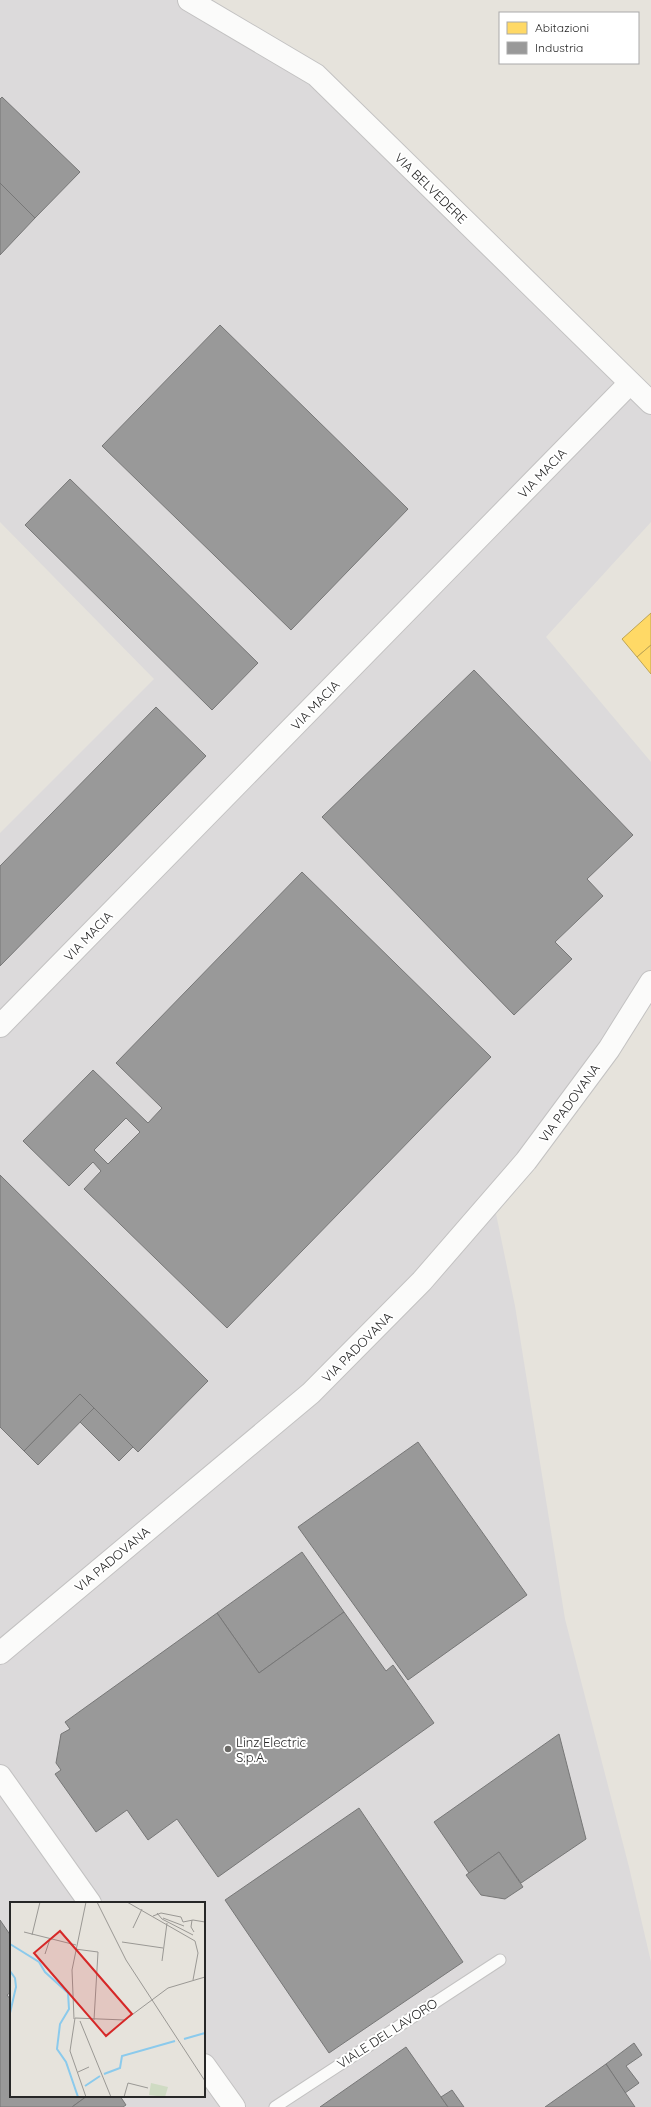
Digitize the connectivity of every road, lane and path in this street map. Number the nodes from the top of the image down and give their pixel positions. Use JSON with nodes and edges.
{"nodes":[{"id":1,"x":189,"y":0,"type":"edge"},
{"id":2,"x":630,"y":383,"type":"junction"},
{"id":3,"x":651,"y":403,"type":"edge"},
{"id":4,"x":651,"y":982,"type":"edge"},
{"id":5,"x":0,"y":1026,"type":"edge"},
{"id":6,"x":0,"y":1652,"type":"edge"},
{"id":7,"x":0,"y":1776,"type":"edge"},
{"id":8,"x":89,"y":1902,"type":"edge"},
{"id":9,"x":500,"y":1960,"type":"dead end"},
{"id":10,"x":205,"y":2066,"type":"edge"},
{"id":11,"x":234,"y":2107,"type":"edge"},
{"id":12,"x":275,"y":2107,"type":"edge"}],
"edges":[{"from":1,"to":2,"type":"street","name":"VIA BELVEDERE"},
{"from":2,"to":3,"type":"street","name":"VIA BELVEDERE"},
{"from":2,"to":5,"type":"street","name":"VIA MACIA"},
{"from":4,"to":6,"type":"street","name":"VIA PADOVANA"},
{"from":7,"to":8,"type":"street"},
{"from":9,"to":12,"type":"lane","name":"VIALE DEL LAVORO"},
{"from":10,"to":11,"type":"street"}]}
